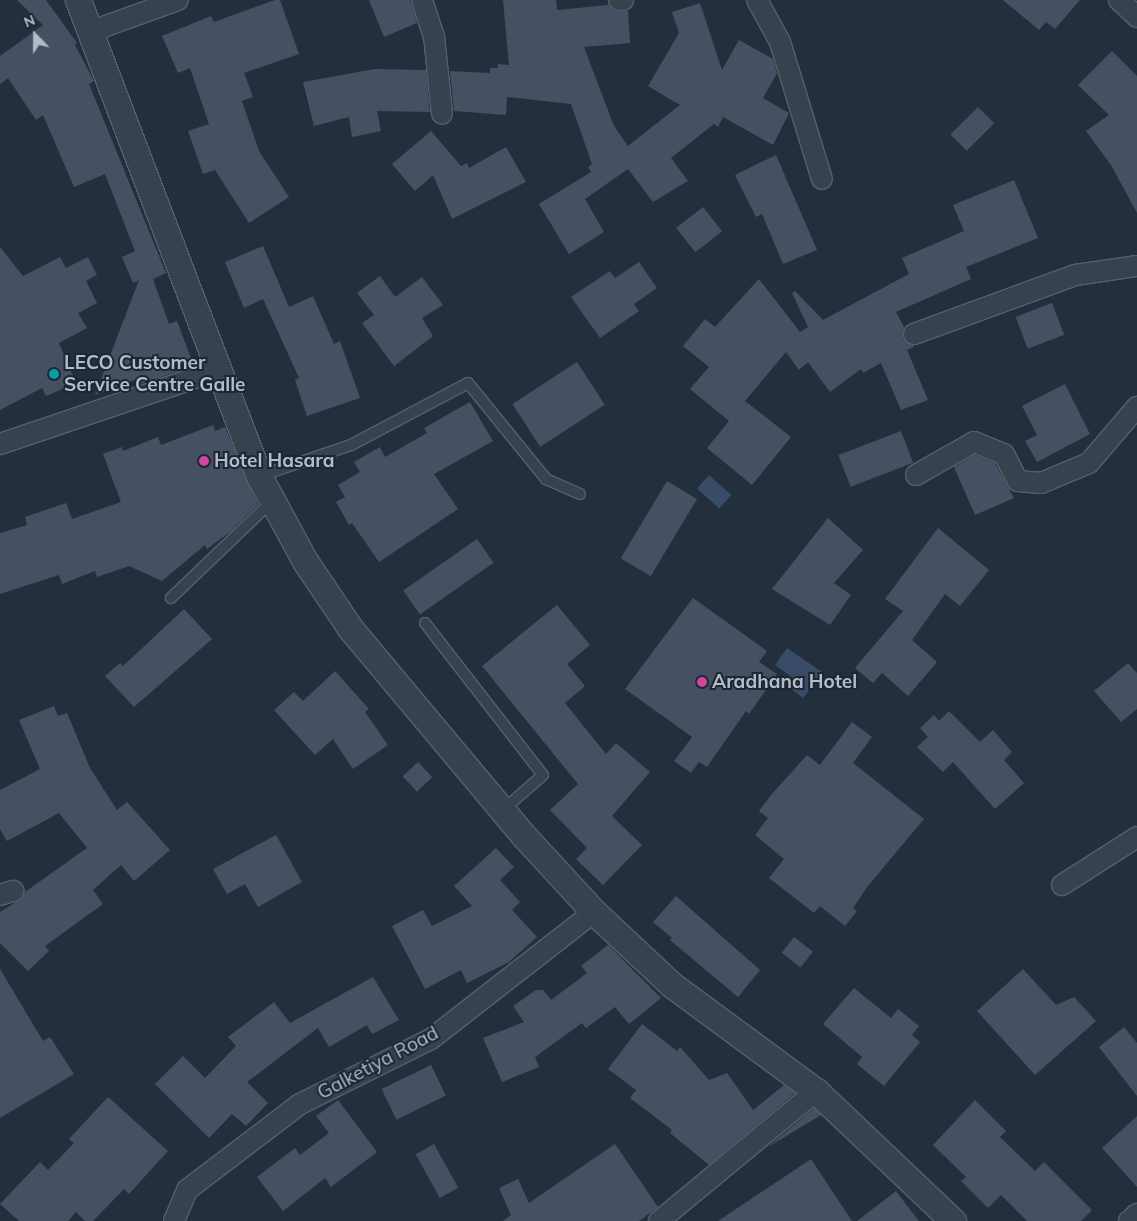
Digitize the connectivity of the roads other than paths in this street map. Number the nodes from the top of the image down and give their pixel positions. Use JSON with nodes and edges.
{"nodes":[{"id":1,"x":78,"y":0,"type":"edge"},
{"id":2,"x":178,"y":0,"type":"edge"},
{"id":3,"x":422,"y":0,"type":"edge"},
{"id":4,"x":619,"y":0,"type":"edge"},
{"id":5,"x":623,"y":0,"type":"edge"},
{"id":6,"x":757,"y":0,"type":"edge"},
{"id":7,"x":1119,"y":0,"type":"edge"},
{"id":8,"x":1137,"y":17,"type":"edge"},
{"id":9,"x":92,"y":31,"type":"junction"},
{"id":10,"x":442,"y":114,"type":"dead end"},
{"id":11,"x":822,"y":179,"type":"dead end"},
{"id":12,"x":1137,"y":266,"type":"edge"},
{"id":13,"x":914,"y":334,"type":"dead end"},
{"id":14,"x":219,"y":370,"type":"junction"},
{"id":15,"x":1137,"y":407,"type":"edge"},
{"id":16,"x":0,"y":444,"type":"edge"},
{"id":17,"x":916,"y":475,"type":"dead end"},
{"id":18,"x":259,"y":476,"type":"junction"},
{"id":19,"x":580,"y":494,"type":"dead end"},
{"id":20,"x":271,"y":502,"type":"junction"},
{"id":21,"x":171,"y":598,"type":"dead end"},
{"id":22,"x":425,"y":624,"type":"dead end"},
{"id":23,"x":504,"y":809,"type":"junction"},
{"id":24,"x":1137,"y":837,"type":"edge"},
{"id":25,"x":1062,"y":885,"type":"dead end"},
{"id":26,"x":594,"y":912,"type":"junction"},
{"id":27,"x":816,"y":1091,"type":"junction"},
{"id":28,"x":1137,"y":1214,"type":"edge"},
{"id":29,"x":174,"y":1221,"type":"edge"},
{"id":30,"x":659,"y":1221,"type":"edge"},
{"id":31,"x":953,"y":1221,"type":"edge"},
{"id":32,"x":1129,"y":1221,"type":"edge"}],
"edges":[{"from":1,"to":9,"type":"street"},
{"from":2,"to":9,"type":"street"},
{"from":3,"to":10,"type":"street"},
{"from":4,"to":5,"type":"street"},
{"from":6,"to":11,"type":"street"},
{"from":7,"to":8,"type":"street"},
{"from":9,"to":14,"type":"street"},
{"from":12,"to":13,"type":"street"},
{"from":14,"to":16,"type":"street"},
{"from":14,"to":18,"type":"street"},
{"from":15,"to":17,"type":"street"},
{"from":18,"to":19,"type":"lane"},
{"from":18,"to":20,"type":"street"},
{"from":20,"to":21,"type":"lane"},
{"from":20,"to":23,"type":"street"},
{"from":22,"to":23,"type":"lane"},
{"from":23,"to":26,"type":"street"},
{"from":24,"to":25,"type":"street"},
{"from":26,"to":27,"type":"street"},
{"from":26,"to":29,"type":"street","name":"Galketiya Road"},
{"from":27,"to":30,"type":"street"},
{"from":27,"to":31,"type":"street"},
{"from":28,"to":32,"type":"street"}]}
